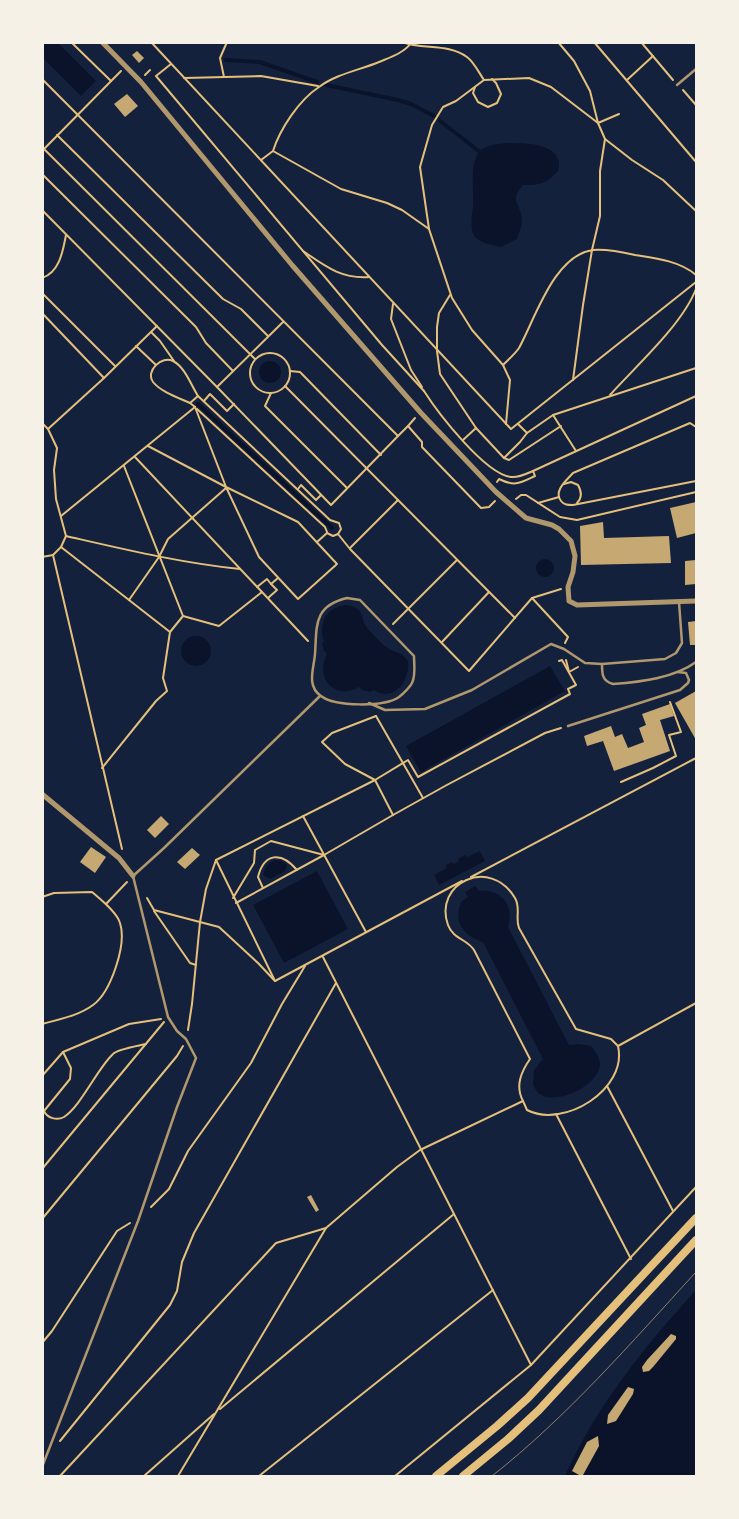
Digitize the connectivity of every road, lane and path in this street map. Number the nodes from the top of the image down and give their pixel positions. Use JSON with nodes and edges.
{"nodes":[{"id":1,"x":72,"y":42,"type":"edge"},
{"id":2,"x":102,"y":42,"type":"edge"},
{"id":3,"x":151,"y":42,"type":"edge"},
{"id":4,"x":227,"y":42,"type":"edge"},
{"id":5,"x":402,"y":42,"type":"edge"},
{"id":6,"x":558,"y":42,"type":"edge"},
{"id":7,"x":594,"y":42,"type":"edge"},
{"id":8,"x":641,"y":42,"type":"edge"},
{"id":9,"x":411,"y":44,"type":"edge"},
{"id":10,"x":653,"y":56,"type":"junction"},
{"id":11,"x":171,"y":64,"type":"junction"},
{"id":12,"x":126,"y":66,"type":"junction"},
{"id":13,"x":696,"y":68,"type":"edge"},
{"id":14,"x":224,"y":77,"type":"junction"},
{"id":15,"x":184,"y":78,"type":"junction"},
{"id":16,"x":42,"y":79,"type":"edge"},
{"id":17,"x":492,"y":79,"type":"junction"},
{"id":18,"x":484,"y":80,"type":"junction"},
{"id":19,"x":111,"y":81,"type":"junction"},
{"id":20,"x":626,"y":81,"type":"junction"},
{"id":21,"x":677,"y":85,"type":"junction"},
{"id":22,"x":318,"y":87,"type":"junction"},
{"id":23,"x":475,"y":87,"type":"junction"},
{"id":24,"x":696,"y":105,"type":"edge"},
{"id":25,"x":78,"y":113,"type":"junction"},
{"id":26,"x":619,"y":114,"type":"dead end"},
{"id":27,"x":598,"y":123,"type":"junction"},
{"id":28,"x":58,"y":135,"type":"junction"},
{"id":29,"x":605,"y":139,"type":"junction"},
{"id":30,"x":43,"y":150,"type":"edge"},
{"id":31,"x":273,"y":151,"type":"junction"},
{"id":32,"x":261,"y":161,"type":"junction"},
{"id":33,"x":696,"y":162,"type":"edge"},
{"id":34,"x":42,"y":174,"type":"edge"},
{"id":35,"x":42,"y":210,"type":"edge"},
{"id":36,"x":696,"y":211,"type":"edge"},
{"id":37,"x":430,"y":229,"type":"junction"},
{"id":38,"x":66,"y":235,"type":"junction"},
{"id":39,"x":301,"y":250,"type":"junction"},
{"id":40,"x":592,"y":250,"type":"junction"},
{"id":41,"x":696,"y":275,"type":"edge"},
{"id":42,"x":42,"y":278,"type":"edge"},
{"id":43,"x":369,"y":278,"type":"junction"},
{"id":44,"x":696,"y":282,"type":"edge"},
{"id":45,"x":696,"y":289,"type":"edge"},
{"id":46,"x":42,"y":293,"type":"edge"},
{"id":47,"x":450,"y":294,"type":"junction"},
{"id":48,"x":393,"y":303,"type":"junction"},
{"id":49,"x":42,"y":314,"type":"edge"},
{"id":50,"x":283,"y":322,"type":"junction"},
{"id":51,"x":157,"y":326,"type":"junction"},
{"id":52,"x":150,"y":332,"type":"junction"},
{"id":53,"x":268,"y":336,"type":"junction"},
{"id":54,"x":136,"y":346,"type":"junction"},
{"id":55,"x":437,"y":351,"type":"junction"},
{"id":56,"x":250,"y":354,"type":"junction"},
{"id":57,"x":255,"y":359,"type":"junction"},
{"id":58,"x":174,"y":361,"type":"junction"},
{"id":59,"x":503,"y":365,"type":"junction"},
{"id":60,"x":156,"y":366,"type":"junction"},
{"id":61,"x":116,"y":367,"type":"junction"},
{"id":62,"x":696,"y":368,"type":"edge"},
{"id":63,"x":233,"y":371,"type":"junction"},
{"id":64,"x":290,"y":371,"type":"junction"},
{"id":65,"x":104,"y":378,"type":"junction"},
{"id":66,"x":573,"y":380,"type":"junction"},
{"id":67,"x":285,"y":386,"type":"junction"},
{"id":68,"x":217,"y":387,"type":"junction"},
{"id":69,"x":424,"y":391,"type":"junction"},
{"id":70,"x":271,"y":393,"type":"junction"},
{"id":71,"x":198,"y":396,"type":"junction"},
{"id":72,"x":608,"y":396,"type":"junction"},
{"id":73,"x":696,"y":396,"type":"edge"},
{"id":74,"x":204,"y":401,"type":"junction"},
{"id":75,"x":190,"y":403,"type":"junction"},
{"id":76,"x":234,"y":404,"type":"junction"},
{"id":77,"x":195,"y":407,"type":"junction"},
{"id":78,"x":553,"y":415,"type":"junction"},
{"id":79,"x":42,"y":423,"type":"edge"},
{"id":80,"x":506,"y":424,"type":"junction"},
{"id":81,"x":518,"y":424,"type":"junction"},
{"id":82,"x":561,"y":426,"type":"junction"},
{"id":83,"x":696,"y":427,"type":"edge"},
{"id":84,"x":476,"y":428,"type":"junction"},
{"id":85,"x":48,"y":429,"type":"junction"},
{"id":86,"x":527,"y":433,"type":"junction"},
{"id":87,"x":398,"y":436,"type":"junction"},
{"id":88,"x":463,"y":440,"type":"junction"},
{"id":89,"x":148,"y":446,"type":"junction"},
{"id":90,"x":576,"y":451,"type":"junction"},
{"id":91,"x":381,"y":455,"type":"junction"},
{"id":92,"x":135,"y":457,"type":"junction"},
{"id":93,"x":504,"y":458,"type":"junction"},
{"id":94,"x":124,"y":466,"type":"junction"},
{"id":95,"x":367,"y":469,"type":"junction"},
{"id":96,"x":533,"y":471,"type":"junction"},
{"id":97,"x":499,"y":479,"type":"dead end"},
{"id":98,"x":696,"y":481,"type":"edge"},
{"id":99,"x":564,"y":484,"type":"junction"},
{"id":100,"x":226,"y":487,"type":"junction"},
{"id":101,"x":298,"y":489,"type":"junction"},
{"id":102,"x":347,"y":489,"type":"junction"},
{"id":103,"x":496,"y":492,"type":"junction"},
{"id":104,"x":696,"y":492,"type":"edge"},
{"id":105,"x":321,"y":495,"type":"junction"},
{"id":106,"x":559,"y":497,"type":"junction"},
{"id":107,"x":398,"y":500,"type":"junction"},
{"id":108,"x":538,"y":503,"type":"junction"},
{"id":109,"x":576,"y":504,"type":"junction"},
{"id":110,"x":511,"y":505,"type":"junction"},
{"id":111,"x":62,"y":516,"type":"junction"},
{"id":112,"x":193,"y":518,"type":"junction"},
{"id":113,"x":327,"y":533,"type":"junction"},
{"id":114,"x":338,"y":534,"type":"junction"},
{"id":115,"x":66,"y":536,"type":"junction"},
{"id":116,"x":317,"y":542,"type":"junction"},
{"id":117,"x":61,"y":547,"type":"junction"},
{"id":118,"x":350,"y":549,"type":"junction"},
{"id":119,"x":53,"y":555,"type":"junction"},
{"id":120,"x":42,"y":557,"type":"edge"},
{"id":121,"x":159,"y":557,"type":"junction"},
{"id":122,"x":457,"y":560,"type":"junction"},
{"id":123,"x":241,"y":569,"type":"junction"},
{"id":124,"x":278,"y":578,"type":"junction"},
{"id":125,"x":271,"y":584,"type":"junction"},
{"id":126,"x":257,"y":587,"type":"junction"},
{"id":127,"x":568,"y":587,"type":"junction"},
{"id":128,"x":262,"y":592,"type":"junction"},
{"id":129,"x":489,"y":592,"type":"junction"},
{"id":130,"x":268,"y":598,"type":"junction"},
{"id":131,"x":532,"y":598,"type":"junction"},
{"id":132,"x":129,"y":600,"type":"junction"},
{"id":133,"x":696,"y":601,"type":"edge"},
{"id":134,"x":679,"y":602,"type":"junction"},
{"id":135,"x":409,"y":608,"type":"junction"},
{"id":136,"x":183,"y":616,"type":"junction"},
{"id":137,"x":515,"y":618,"type":"junction"},
{"id":138,"x":392,"y":625,"type":"dead end"},
{"id":139,"x":170,"y":632,"type":"junction"},
{"id":140,"x":442,"y":642,"type":"junction"},
{"id":141,"x":566,"y":642,"type":"dead end"},
{"id":142,"x":315,"y":648,"type":"junction"},
{"id":143,"x":564,"y":649,"type":"junction"},
{"id":144,"x":559,"y":661,"type":"dead end"},
{"id":145,"x":696,"y":662,"type":"edge"},
{"id":146,"x":602,"y":664,"type":"junction"},
{"id":147,"x":569,"y":672,"type":"junction"},
{"id":148,"x":678,"y":672,"type":"junction"},
{"id":149,"x":667,"y":695,"type":"junction"},
{"id":150,"x":320,"y":696,"type":"junction"},
{"id":151,"x":369,"y":703,"type":"junction"},
{"id":152,"x":376,"y":716,"type":"dead end"},
{"id":153,"x":381,"y":725,"type":"dead end"},
{"id":154,"x":568,"y":726,"type":"joint"},
{"id":155,"x":696,"y":758,"type":"edge"},
{"id":156,"x":404,"y":763,"type":"junction"},
{"id":157,"x":102,"y":768,"type":"junction"},
{"id":158,"x":375,"y":780,"type":"junction"},
{"id":159,"x":621,"y":782,"type":"dead end"},
{"id":160,"x":42,"y":794,"type":"edge"},
{"id":161,"x":423,"y":798,"type":"junction"},
{"id":162,"x":393,"y":815,"type":"junction"},
{"id":163,"x":303,"y":816,"type":"junction"},
{"id":164,"x":324,"y":855,"type":"junction"},
{"id":165,"x":216,"y":860,"type":"junction"},
{"id":166,"x":126,"y":865,"type":"junction"},
{"id":167,"x":297,"y":870,"type":"junction"},
{"id":168,"x":133,"y":876,"type":"junction"},
{"id":169,"x":468,"y":878,"type":"junction"},
{"id":170,"x":263,"y":888,"type":"junction"},
{"id":171,"x":145,"y":896,"type":"dead end"},
{"id":172,"x":42,"y":897,"type":"edge"},
{"id":173,"x":233,"y":898,"type":"junction"},
{"id":174,"x":236,"y":903,"type":"junction"},
{"id":175,"x":106,"y":904,"type":"junction"},
{"id":176,"x":154,"y":910,"type":"junction"},
{"id":177,"x":200,"y":922,"type":"junction"},
{"id":178,"x":366,"y":932,"type":"junction"},
{"id":179,"x":322,"y":956,"type":"junction"},
{"id":180,"x":305,"y":965,"type":"junction"},
{"id":181,"x":196,"y":966,"type":"junction"},
{"id":182,"x":275,"y":982,"type":"junction"},
{"id":183,"x":336,"y":982,"type":"junction"},
{"id":184,"x":696,"y":1003,"type":"edge"},
{"id":185,"x":168,"y":1017,"type":"junction"},
{"id":186,"x":42,"y":1024,"type":"edge"},
{"id":187,"x":186,"y":1039,"type":"junction"},
{"id":188,"x":146,"y":1044,"type":"junction"},
{"id":189,"x":618,"y":1046,"type":"junction"},
{"id":190,"x":63,"y":1052,"type":"junction"},
{"id":191,"x":42,"y":1076,"type":"edge"},
{"id":192,"x":607,"y":1086,"type":"junction"},
{"id":193,"x":523,"y":1101,"type":"junction"},
{"id":194,"x":556,"y":1114,"type":"junction"},
{"id":195,"x":420,"y":1150,"type":"junction"},
{"id":196,"x":42,"y":1169,"type":"edge"},
{"id":197,"x":696,"y":1187,"type":"edge"},
{"id":198,"x":150,"y":1208,"type":"dead end"},
{"id":199,"x":674,"y":1212,"type":"junction"},
{"id":200,"x":454,"y":1214,"type":"junction"},
{"id":201,"x":696,"y":1218,"type":"edge"},
{"id":202,"x":42,"y":1219,"type":"edge"},
{"id":203,"x":138,"y":1220,"type":"junction"},
{"id":204,"x":326,"y":1228,"type":"junction"},
{"id":205,"x":696,"y":1240,"type":"edge"},
{"id":206,"x":631,"y":1259,"type":"junction"},
{"id":207,"x":493,"y":1290,"type":"junction"},
{"id":208,"x":42,"y":1343,"type":"edge"},
{"id":209,"x":531,"y":1365,"type":"junction"},
{"id":210,"x":217,"y":1412,"type":"junction"},
{"id":211,"x":55,"y":1448,"type":"dead end"},
{"id":212,"x":42,"y":1467,"type":"edge"},
{"id":213,"x":60,"y":1476,"type":"edge"},
{"id":214,"x":144,"y":1476,"type":"edge"},
{"id":215,"x":178,"y":1476,"type":"edge"},
{"id":216,"x":259,"y":1476,"type":"edge"},
{"id":217,"x":395,"y":1476,"type":"edge"},
{"id":218,"x":436,"y":1476,"type":"edge"},
{"id":219,"x":463,"y":1476,"type":"edge"}],
"edges":[{"from":1,"to":19,"type":"path"},
{"from":2,"to":12,"type":"street"},
{"from":3,"to":11,"type":"path"},
{"from":4,"to":14,"type":"path"},
{"from":5,"to":9,"type":"path"},
{"from":6,"to":27,"type":"path"},
{"from":7,"to":20,"type":"path"},
{"from":8,"to":10,"type":"path"},
{"from":9,"to":18,"type":"path"},
{"from":9,"to":22,"type":"path"},
{"from":10,"to":20,"type":"path"},
{"from":10,"to":21,"type":"path"},
{"from":11,"to":15,"type":"path"},
{"from":11,"to":39,"type":"path"},
{"from":12,"to":19,"type":"path"},
{"from":12,"to":103,"type":"street"},
{"from":13,"to":21,"type":"lane"},
{"from":14,"to":15,"type":"path"},
{"from":14,"to":22,"type":"path"},
{"from":15,"to":32,"type":"path"},
{"from":16,"to":25,"type":"path"},
{"from":17,"to":18,"type":"path"},
{"from":17,"to":23,"type":"path"},
{"from":17,"to":27,"type":"path"},
{"from":18,"to":23,"type":"path"},
{"from":19,"to":25,"type":"path"},
{"from":20,"to":33,"type":"path"},
{"from":21,"to":24,"type":"path"},
{"from":22,"to":31,"type":"path"},
{"from":23,"to":37,"type":"path"},
{"from":25,"to":28,"type":"path"},
{"from":25,"to":50,"type":"path"},
{"from":26,"to":27,"type":"path"},
{"from":27,"to":29,"type":"path"},
{"from":28,"to":30,"type":"path"},
{"from":28,"to":53,"type":"path"},
{"from":29,"to":36,"type":"path"},
{"from":29,"to":40,"type":"path"},
{"from":30,"to":56,"type":"path"},
{"from":31,"to":32,"type":"path"},
{"from":31,"to":37,"type":"path"},
{"from":32,"to":43,"type":"path"},
{"from":34,"to":63,"type":"path"},
{"from":35,"to":38,"type":"path"},
{"from":37,"to":47,"type":"path"},
{"from":38,"to":42,"type":"path"},
{"from":38,"to":51,"type":"path"},
{"from":39,"to":43,"type":"path"},
{"from":39,"to":69,"type":"path"},
{"from":40,"to":41,"type":"path"},
{"from":40,"to":59,"type":"path"},
{"from":40,"to":66,"type":"path"},
{"from":43,"to":48,"type":"path"},
{"from":44,"to":66,"type":"path"},
{"from":45,"to":72,"type":"path"},
{"from":46,"to":61,"type":"path"},
{"from":47,"to":55,"type":"path"},
{"from":47,"to":59,"type":"path"},
{"from":48,"to":55,"type":"path"},
{"from":48,"to":69,"type":"path"},
{"from":49,"to":65,"type":"path"},
{"from":50,"to":53,"type":"path"},
{"from":50,"to":87,"type":"path"},
{"from":51,"to":52,"type":"path"},
{"from":51,"to":68,"type":"path"},
{"from":52,"to":54,"type":"path"},
{"from":52,"to":58,"type":"path"},
{"from":53,"to":56,"type":"path"},
{"from":54,"to":60,"type":"path"},
{"from":54,"to":61,"type":"path"},
{"from":55,"to":80,"type":"path"},
{"from":55,"to":84,"type":"path"},
{"from":56,"to":57,"type":"path"},
{"from":56,"to":63,"type":"path"},
{"from":57,"to":64,"type":"path"},
{"from":57,"to":70,"type":"path"},
{"from":58,"to":60,"type":"path"},
{"from":58,"to":71,"type":"path"},
{"from":59,"to":80,"type":"path"},
{"from":60,"to":75,"type":"path"},
{"from":61,"to":65,"type":"path"},
{"from":62,"to":72,"type":"path"},
{"from":63,"to":68,"type":"path"},
{"from":64,"to":67,"type":"path"},
{"from":64,"to":91,"type":"path"},
{"from":65,"to":85,"type":"path"},
{"from":66,"to":81,"type":"path"},
{"from":67,"to":70,"type":"path"},
{"from":67,"to":95,"type":"path"},
{"from":68,"to":76,"type":"path"},
{"from":69,"to":88,"type":"path"},
{"from":70,"to":102,"type":"path"},
{"from":71,"to":74,"type":"path"},
{"from":71,"to":75,"type":"path"},
{"from":72,"to":78,"type":"path"},
{"from":73,"to":90,"type":"path"},
{"from":74,"to":76,"type":"path"},
{"from":74,"to":101,"type":"path"},
{"from":75,"to":77,"type":"path"},
{"from":76,"to":105,"type":"path"},
{"from":77,"to":89,"type":"path"},
{"from":77,"to":100,"type":"path"},
{"from":77,"to":113,"type":"path"},
{"from":78,"to":82,"type":"path"},
{"from":78,"to":86,"type":"path"},
{"from":79,"to":85,"type":"path"},
{"from":80,"to":81,"type":"path"},
{"from":81,"to":86,"type":"path"},
{"from":82,"to":90,"type":"path"},
{"from":82,"to":93,"type":"path"},
{"from":83,"to":99,"type":"path"},
{"from":84,"to":88,"type":"path"},
{"from":84,"to":93,"type":"path"},
{"from":85,"to":111,"type":"path"},
{"from":86,"to":93,"type":"path"},
{"from":87,"to":91,"type":"path"},
{"from":87,"to":103,"type":"path"},
{"from":88,"to":96,"type":"path"},
{"from":89,"to":92,"type":"path"},
{"from":89,"to":100,"type":"path"},
{"from":90,"to":96,"type":"path"},
{"from":91,"to":95,"type":"path"},
{"from":92,"to":94,"type":"path"},
{"from":92,"to":112,"type":"path"},
{"from":94,"to":111,"type":"path"},
{"from":94,"to":121,"type":"path"},
{"from":95,"to":102,"type":"path"},
{"from":95,"to":107,"type":"path"},
{"from":96,"to":97,"type":"path"},
{"from":98,"to":109,"type":"path"},
{"from":99,"to":106,"type":"path"},
{"from":99,"to":109,"type":"path"},
{"from":100,"to":112,"type":"path"},
{"from":100,"to":116,"type":"path"},
{"from":100,"to":124,"type":"path"},
{"from":101,"to":105,"type":"path"},
{"from":101,"to":114,"type":"path"},
{"from":102,"to":105,"type":"path"},
{"from":103,"to":110,"type":"street"},
{"from":104,"to":108,"type":"path"},
{"from":106,"to":108,"type":"path"},
{"from":106,"to":109,"type":"path"},
{"from":107,"to":118,"type":"path"},
{"from":107,"to":122,"type":"path"},
{"from":108,"to":110,"type":"path"},
{"from":110,"to":127,"type":"street"},
{"from":111,"to":115,"type":"path"},
{"from":112,"to":121,"type":"path"},
{"from":112,"to":123,"type":"path"},
{"from":113,"to":114,"type":"path"},
{"from":113,"to":116,"type":"path"},
{"from":114,"to":118,"type":"path"},
{"from":115,"to":117,"type":"path"},
{"from":115,"to":121,"type":"path"},
{"from":116,"to":124,"type":"path"},
{"from":117,"to":119,"type":"path"},
{"from":117,"to":132,"type":"path"},
{"from":118,"to":135,"type":"path"},
{"from":119,"to":120,"type":"path"},
{"from":119,"to":157,"type":"path"},
{"from":121,"to":123,"type":"path"},
{"from":121,"to":132,"type":"path"},
{"from":121,"to":136,"type":"path"},
{"from":122,"to":129,"type":"path"},
{"from":122,"to":135,"type":"path"},
{"from":123,"to":126,"type":"path"},
{"from":124,"to":125,"type":"path"},
{"from":125,"to":126,"type":"path"},
{"from":125,"to":130,"type":"path"},
{"from":126,"to":128,"type":"path"},
{"from":127,"to":131,"type":"path"},
{"from":127,"to":134,"type":"street"},
{"from":128,"to":130,"type":"path"},
{"from":128,"to":136,"type":"path"},
{"from":129,"to":137,"type":"path"},
{"from":129,"to":140,"type":"path"},
{"from":130,"to":142,"type":"path"},
{"from":131,"to":137,"type":"path"},
{"from":131,"to":141,"type":"path"},
{"from":132,"to":139,"type":"path"},
{"from":133,"to":134,"type":"street"},
{"from":134,"to":146,"type":"lane"},
{"from":135,"to":138,"type":"path"},
{"from":135,"to":140,"type":"path"},
{"from":136,"to":139,"type":"path"},
{"from":137,"to":140,"type":"path"},
{"from":139,"to":157,"type":"path"},
{"from":142,"to":150,"type":"lane"},
{"from":142,"to":151,"type":"lane"},
{"from":143,"to":146,"type":"lane"},
{"from":143,"to":147,"type":"path"},
{"from":143,"to":151,"type":"lane"},
{"from":144,"to":147,"type":"path"},
{"from":145,"to":148,"type":"lane"},
{"from":146,"to":148,"type":"lane"},
{"from":147,"to":156,"type":"path"},
{"from":148,"to":149,"type":"lane"},
{"from":149,"to":154,"type":"lane"},
{"from":149,"to":159,"type":"path"},
{"from":150,"to":151,"type":"lane"},
{"from":150,"to":168,"type":"lane"},
{"from":152,"to":158,"type":"path"},
{"from":153,"to":156,"type":"path"},
{"from":154,"to":161,"type":"path"},
{"from":155,"to":169,"type":"path"},
{"from":156,"to":158,"type":"path"},
{"from":156,"to":161,"type":"path"},
{"from":157,"to":166,"type":"path"},
{"from":158,"to":162,"type":"path"},
{"from":158,"to":163,"type":"path"},
{"from":160,"to":166,"type":"street"},
{"from":161,"to":162,"type":"path"},
{"from":162,"to":164,"type":"path"},
{"from":163,"to":164,"type":"path"},
{"from":163,"to":165,"type":"path"},
{"from":164,"to":167,"type":"path"},
{"from":164,"to":173,"type":"path"},
{"from":164,"to":178,"type":"path"},
{"from":165,"to":173,"type":"path"},
{"from":165,"to":177,"type":"path"},
{"from":166,"to":168,"type":"street"},
{"from":167,"to":170,"type":"path"},
{"from":167,"to":170,"type":"path"},
{"from":168,"to":175,"type":"path"},
{"from":168,"to":185,"type":"lane"},
{"from":169,"to":178,"type":"path"},
{"from":169,"to":189,"type":"path"},
{"from":169,"to":193,"type":"path"},
{"from":170,"to":174,"type":"path"},
{"from":171,"to":176,"type":"path"},
{"from":172,"to":175,"type":"path"},
{"from":173,"to":174,"type":"path"},
{"from":174,"to":182,"type":"path"},
{"from":175,"to":186,"type":"path"},
{"from":176,"to":177,"type":"path"},
{"from":176,"to":181,"type":"path"},
{"from":177,"to":181,"type":"path"},
{"from":177,"to":182,"type":"path"},
{"from":178,"to":179,"type":"path"},
{"from":179,"to":180,"type":"path"},
{"from":179,"to":183,"type":"path"},
{"from":180,"to":182,"type":"path"},
{"from":180,"to":198,"type":"path"},
{"from":181,"to":187,"type":"path"},
{"from":183,"to":195,"type":"path"},
{"from":183,"to":211,"type":"path"},
{"from":184,"to":189,"type":"path"},
{"from":185,"to":187,"type":"lane"},
{"from":185,"to":188,"type":"path"},
{"from":185,"to":190,"type":"path"},
{"from":187,"to":202,"type":"path"},
{"from":187,"to":203,"type":"lane"},
{"from":188,"to":190,"type":"path"},
{"from":188,"to":196,"type":"path"},
{"from":189,"to":192,"type":"path"},
{"from":190,"to":191,"type":"path"},
{"from":192,"to":194,"type":"path"},
{"from":192,"to":199,"type":"path"},
{"from":193,"to":194,"type":"path"},
{"from":193,"to":195,"type":"path"},
{"from":194,"to":206,"type":"path"},
{"from":195,"to":200,"type":"path"},
{"from":195,"to":204,"type":"path"},
{"from":197,"to":199,"type":"path"},
{"from":199,"to":206,"type":"path"},
{"from":200,"to":207,"type":"path"},
{"from":200,"to":210,"type":"path"},
{"from":201,"to":218,"type":"main road"},
{"from":203,"to":208,"type":"path"},
{"from":203,"to":212,"type":"lane"},
{"from":204,"to":210,"type":"path"},
{"from":204,"to":213,"type":"path"},
{"from":205,"to":219,"type":"main road"},
{"from":206,"to":209,"type":"path"},
{"from":207,"to":209,"type":"path"},
{"from":207,"to":216,"type":"path"},
{"from":209,"to":217,"type":"path"},
{"from":210,"to":214,"type":"path"},
{"from":210,"to":215,"type":"path"}]}
